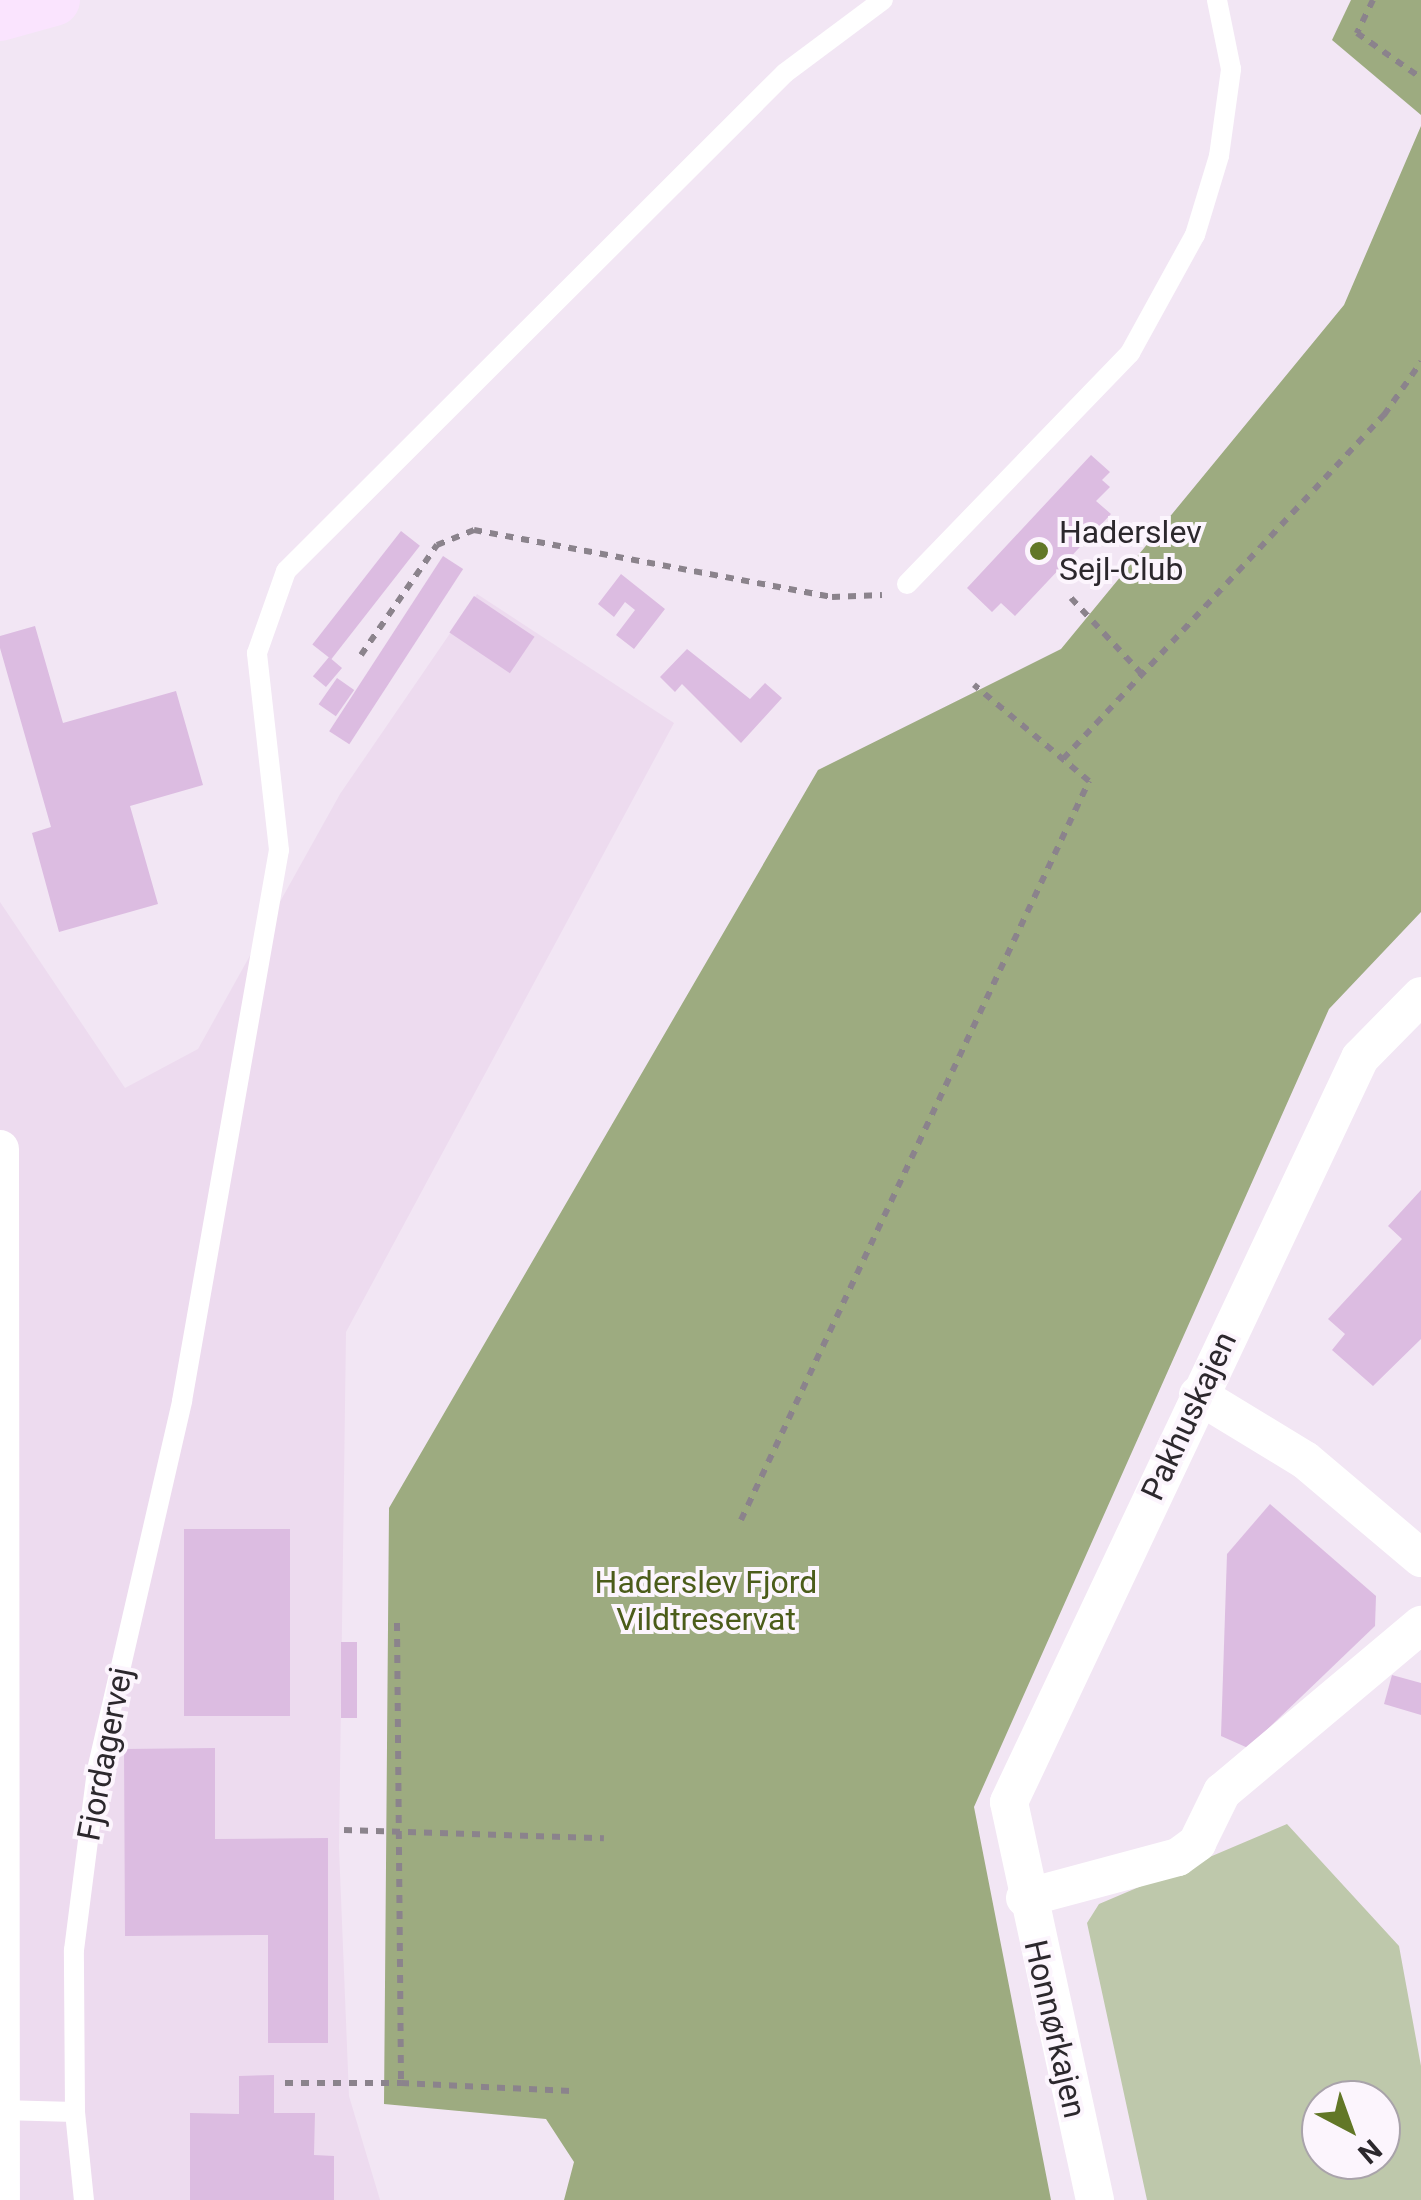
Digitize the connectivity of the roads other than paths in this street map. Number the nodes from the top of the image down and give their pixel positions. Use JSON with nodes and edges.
{"nodes":[{"id":1,"x":54,"y":0,"type":"edge"},
{"id":2,"x":883,"y":0,"type":"edge"},
{"id":3,"x":1219,"y":0,"type":"edge"},
{"id":4,"x":0,"y":15,"type":"edge"},
{"id":5,"x":908,"y":584,"type":"road end"},
{"id":6,"x":1421,"y":996,"type":"edge"},
{"id":7,"x":0,"y":1149,"type":"edge"},
{"id":8,"x":1198,"y":1395,"type":"junction"},
{"id":9,"x":1421,"y":1558,"type":"edge"},
{"id":10,"x":1421,"y":1624,"type":"edge"},
{"id":11,"x":1017,"y":1858,"type":"joint"},
{"id":12,"x":1026,"y":1898,"type":"junction"},
{"id":13,"x":0,"y":2068,"type":"edge"},
{"id":14,"x":1,"y":2110,"type":"edge"},
{"id":15,"x":75,"y":2112,"type":"junction"},
{"id":16,"x":1,"y":2200,"type":"edge"},
{"id":17,"x":84,"y":2200,"type":"edge"},
{"id":18,"x":1095,"y":2200,"type":"edge"}],
"edges":[{"from":1,"to":4,"type":"street"},
{"from":2,"to":15,"type":"lane","name":"Fjordagervej"},
{"from":3,"to":5,"type":"lane"},
{"from":6,"to":8,"type":"street","name":"Pakhuskajen"},
{"from":7,"to":13,"type":"street"},
{"from":8,"to":9,"type":"street"},
{"from":8,"to":11,"type":"street","name":"Pakhuskajen"},
{"from":10,"to":12,"type":"street"},
{"from":11,"to":12,"type":"street","name":"Honnørkajen"},
{"from":12,"to":18,"type":"street","name":"Honnørkajen"},
{"from":13,"to":14,"type":"street"},
{"from":14,"to":15,"type":"lane"},
{"from":14,"to":16,"type":"street"},
{"from":15,"to":17,"type":"lane","name":"Fjordagervej"}]}
